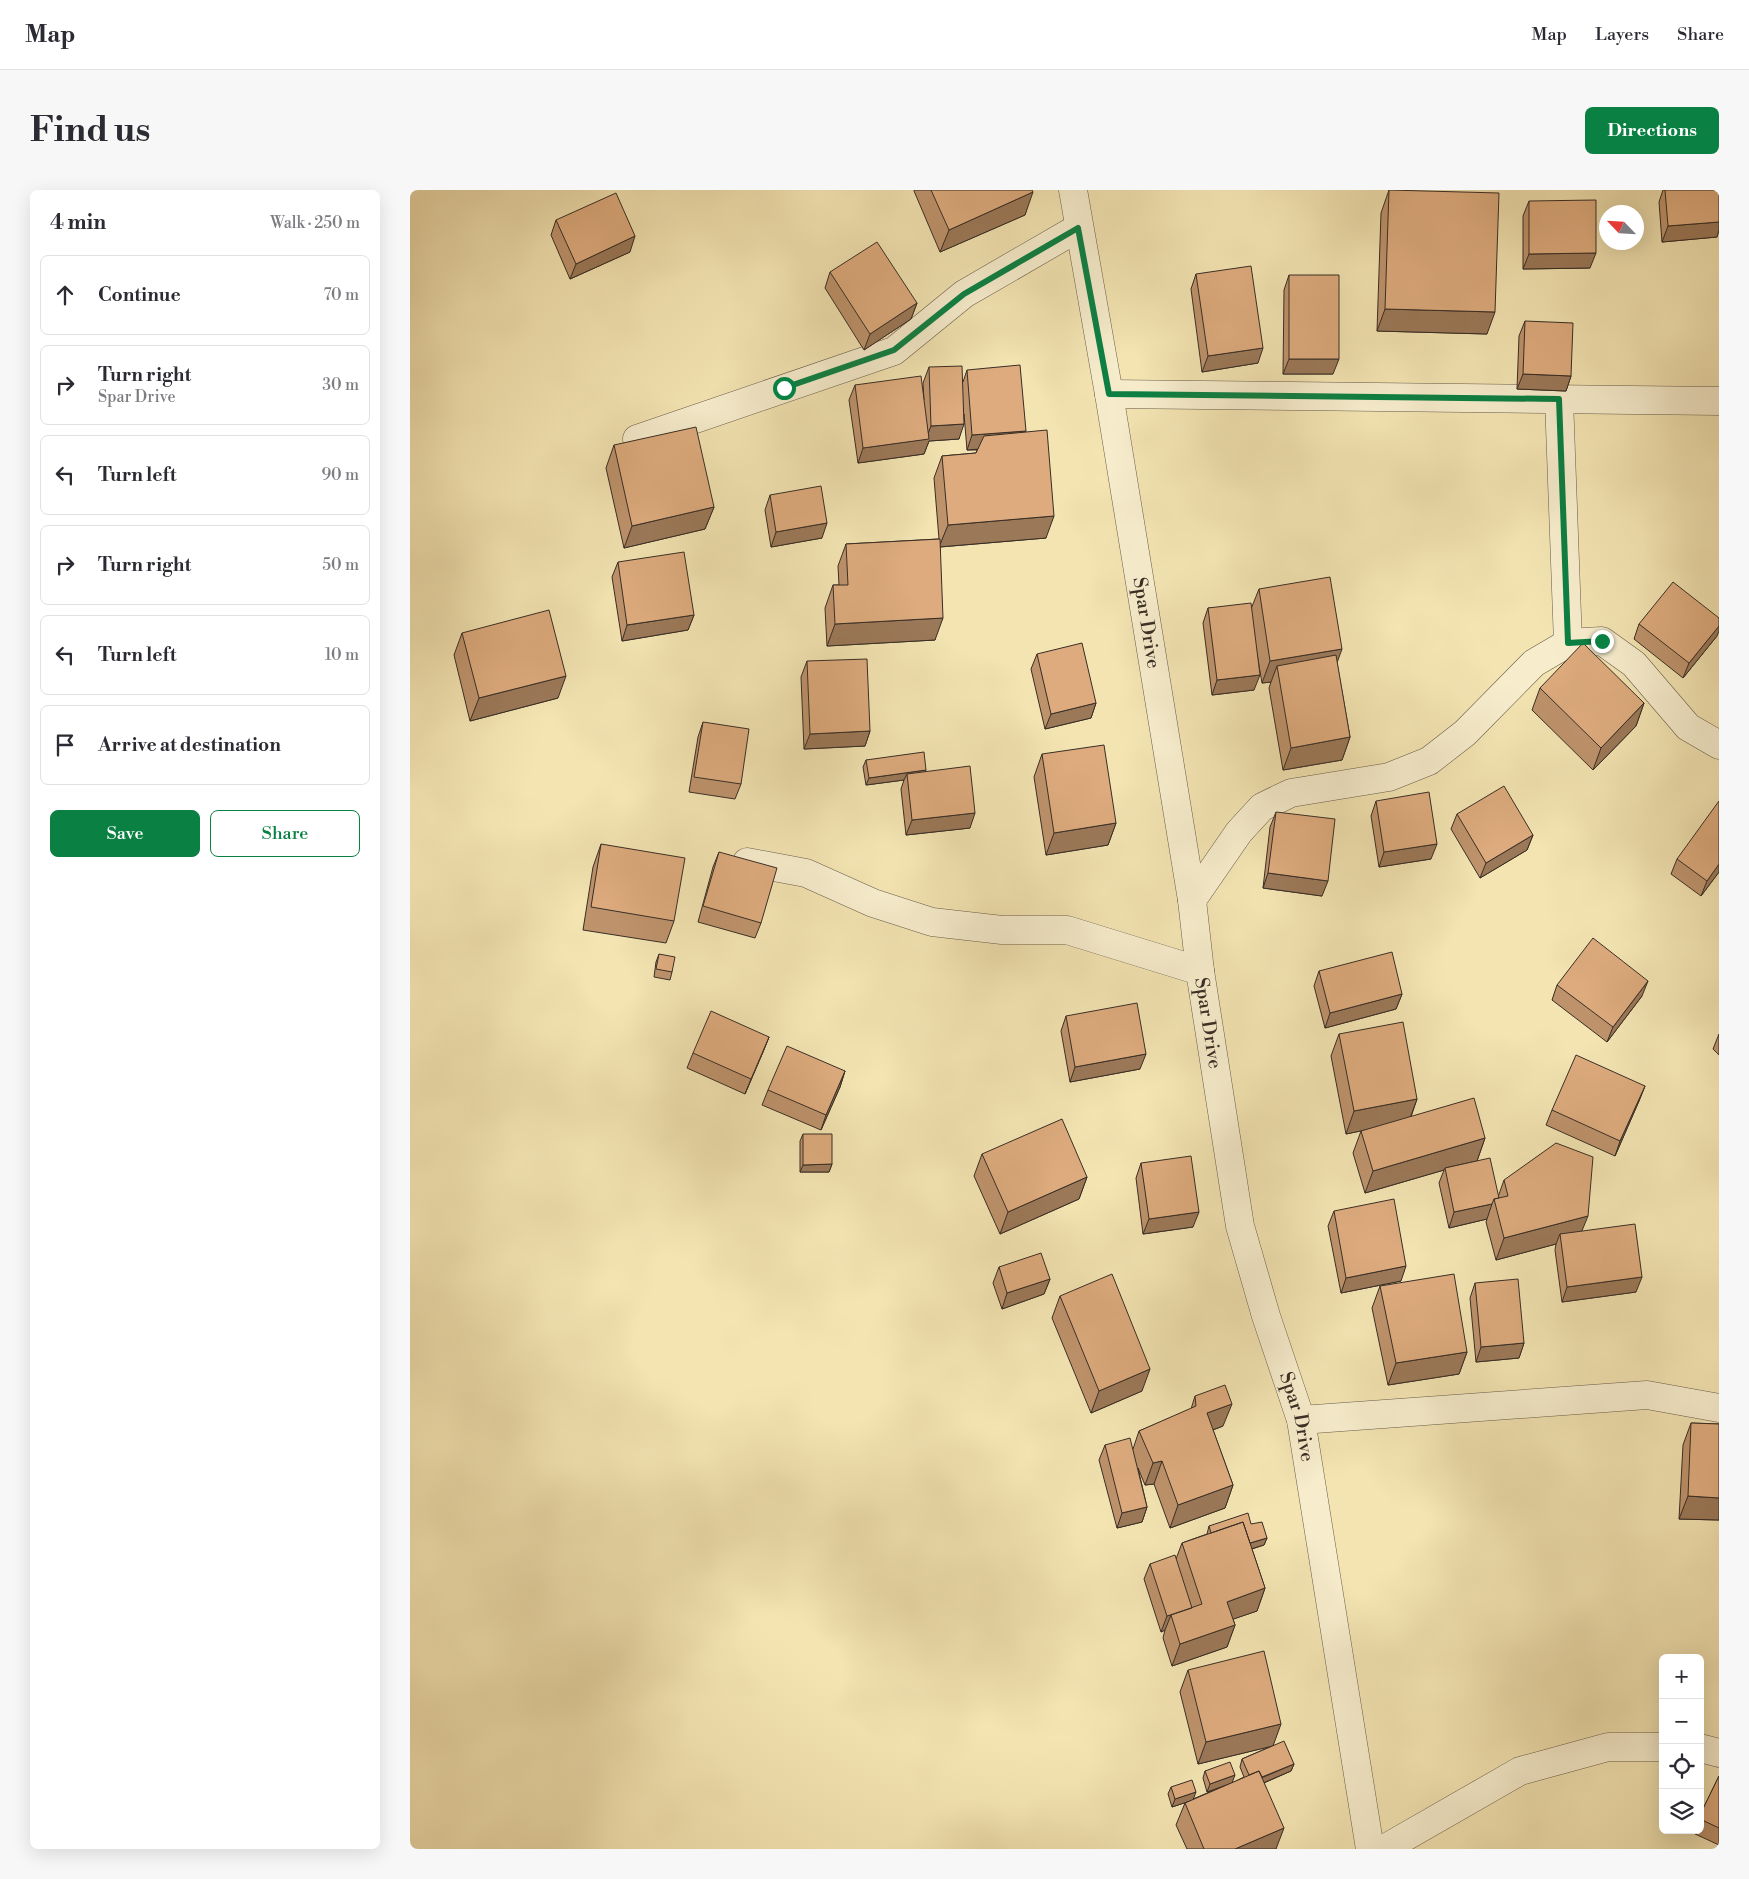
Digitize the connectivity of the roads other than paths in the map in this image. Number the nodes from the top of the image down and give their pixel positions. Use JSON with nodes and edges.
{"nodes":[{"id":1,"x":1073,"y":190,"type":"edge"},
{"id":2,"x":1078,"y":228,"type":"junction"},
{"id":3,"x":1109,"y":394,"type":"junction"},
{"id":4,"x":1559,"y":399,"type":"junction"},
{"id":5,"x":1719,"y":401,"type":"edge"},
{"id":6,"x":637,"y":439,"type":"edge"},
{"id":7,"x":1568,"y":643,"type":"junction"},
{"id":8,"x":1719,"y":745,"type":"edge"},
{"id":9,"x":747,"y":862,"type":"edge"},
{"id":10,"x":1192,"y":900,"type":"junction"},
{"id":11,"x":1200,"y":971,"type":"junction"},
{"id":12,"x":1719,"y":1408,"type":"edge"},
{"id":13,"x":1301,"y":1420,"type":"junction"},
{"id":14,"x":1659,"y":1747,"type":"edge"},
{"id":15,"x":1704,"y":1749,"type":"edge"},
{"id":16,"x":1719,"y":1753,"type":"edge"},
{"id":17,"x":1370,"y":1849,"type":"edge"},
{"id":18,"x":1384,"y":1849,"type":"edge"}],
"edges":[{"from":1,"to":2,"type":"street","name":"Spar Drive"},
{"from":2,"to":3,"type":"street","name":"Spar Drive"},
{"from":2,"to":6,"type":"street"},
{"from":3,"to":4,"type":"street"},
{"from":3,"to":10,"type":"street","name":"Spar Drive"},
{"from":4,"to":5,"type":"street"},
{"from":4,"to":7,"type":"street"},
{"from":7,"to":8,"type":"street"},
{"from":7,"to":10,"type":"street"},
{"from":9,"to":11,"type":"street"},
{"from":10,"to":11,"type":"street","name":"Spar Drive"},
{"from":11,"to":13,"type":"street","name":"Spar Drive"},
{"from":12,"to":13,"type":"street"},
{"from":13,"to":17,"type":"street","name":"Spar Drive"},
{"from":14,"to":18,"type":"street"},
{"from":15,"to":16,"type":"street"}]}
